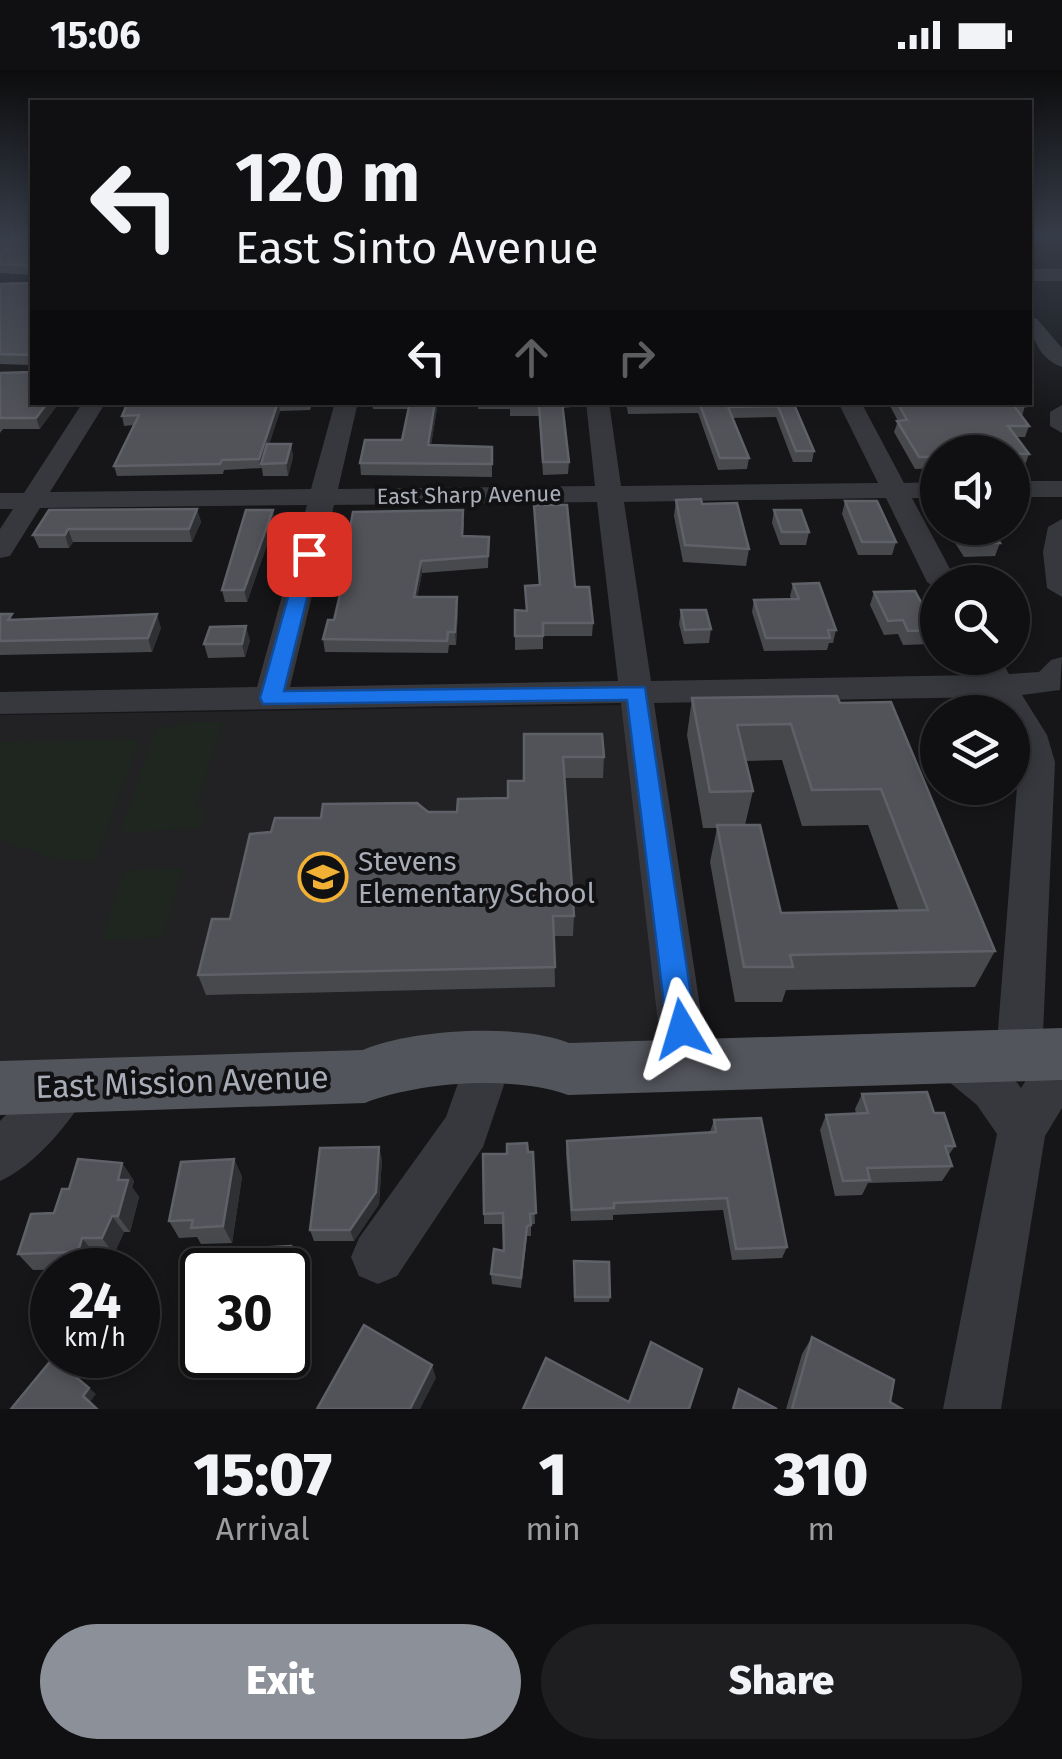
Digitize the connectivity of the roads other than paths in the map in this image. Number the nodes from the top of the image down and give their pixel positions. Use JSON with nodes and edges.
{"nodes":[{"id":1,"x":1032,"y":326,"type":"edge"},
{"id":2,"x":1062,"y":363,"type":"edge"},
{"id":3,"x":1032,"y":365,"type":"edge"},
{"id":4,"x":93,"y":405,"type":"edge"},
{"id":5,"x":345,"y":405,"type":"edge"},
{"id":6,"x":597,"y":405,"type":"edge"},
{"id":7,"x":850,"y":405,"type":"edge"},
{"id":8,"x":1062,"y":412,"type":"edge"},
{"id":9,"x":1062,"y":426,"type":"edge"},
{"id":10,"x":1062,"y":489,"type":"edge"},
{"id":11,"x":920,"y":490,"type":"edge"},
{"id":12,"x":1030,"y":490,"type":"edge"},
{"id":13,"x":895,"y":491,"type":"junction"},
{"id":14,"x":610,"y":494,"type":"junction"},
{"id":15,"x":322,"y":497,"type":"junction"},
{"id":16,"x":0,"y":501,"type":"edge"},
{"id":17,"x":31,"y":501,"type":"junction"},
{"id":18,"x":1062,"y":526,"type":"edge"},
{"id":19,"x":0,"y":550,"type":"edge"},
{"id":20,"x":933,"y":565,"type":"edge"},
{"id":21,"x":1062,"y":588,"type":"edge"},
{"id":22,"x":1062,"y":667,"type":"edge"},
{"id":23,"x":939,"y":675,"type":"edge"},
{"id":24,"x":994,"y":675,"type":"edge"},
{"id":25,"x":1009,"y":675,"type":"edge"},
{"id":26,"x":637,"y":692,"type":"junction"},
{"id":27,"x":271,"y":698,"type":"junction"},
{"id":28,"x":0,"y":703,"type":"edge"},
{"id":29,"x":953,"y":1057,"type":"junction"},
{"id":30,"x":1048,"y":1058,"type":"edge"},
{"id":31,"x":686,"y":1066,"type":"junction"},
{"id":32,"x":568,"y":1069,"type":"junction"},
{"id":33,"x":365,"y":1076,"type":"junction"},
{"id":34,"x":480,"y":1085,"type":"junction"},
{"id":35,"x":66,"y":1086,"type":"junction"},
{"id":36,"x":0,"y":1088,"type":"edge"},
{"id":37,"x":1022,"y":1130,"type":"junction"},
{"id":38,"x":0,"y":1156,"type":"edge"},
{"id":39,"x":378,"y":1256,"type":"dead end"},
{"id":40,"x":972,"y":1409,"type":"edge"}],
"edges":[{"from":1,"to":2,"type":"street"},
{"from":2,"to":3,"type":"street"},
{"from":4,"to":17,"type":"street"},
{"from":5,"to":15,"type":"street"},
{"from":6,"to":14,"type":"street"},
{"from":7,"to":13,"type":"street"},
{"from":8,"to":9,"type":"street"},
{"from":10,"to":12,"type":"street"},
{"from":11,"to":13,"type":"street","name":"East Sharp Avenue"},
{"from":13,"to":14,"type":"street","name":"East Sharp Avenue"},
{"from":13,"to":20,"type":"street"},
{"from":14,"to":15,"type":"street","name":"East Sharp Avenue"},
{"from":14,"to":26,"type":"street"},
{"from":15,"to":17,"type":"street","name":"East Sharp Avenue"},
{"from":15,"to":27,"type":"street"},
{"from":16,"to":17,"type":"street","name":"East Sharp Avenue"},
{"from":17,"to":19,"type":"street"},
{"from":18,"to":21,"type":"street"},
{"from":22,"to":25,"type":"street"},
{"from":23,"to":26,"type":"street"},
{"from":24,"to":30,"type":"street"},
{"from":26,"to":27,"type":"street"},
{"from":26,"to":31,"type":"street"},
{"from":27,"to":28,"type":"street"},
{"from":29,"to":30,"type":"main road","name":"East Mission Avenue"},
{"from":29,"to":31,"type":"main road","name":"East Mission Avenue"},
{"from":29,"to":37,"type":"street"},
{"from":30,"to":37,"type":"street"},
{"from":31,"to":32,"type":"main road","name":"East Mission Avenue"},
{"from":32,"to":33,"type":"main road","name":"East Mission Avenue"},
{"from":32,"to":34,"type":"main road","name":"East Mission Avenue"},
{"from":33,"to":34,"type":"main road","name":"East Mission Avenue"},
{"from":33,"to":35,"type":"main road","name":"East Mission Avenue"},
{"from":34,"to":39,"type":"street"},
{"from":35,"to":36,"type":"main road","name":"East Mission Avenue"},
{"from":35,"to":38,"type":"street"},
{"from":37,"to":40,"type":"street"}]}
